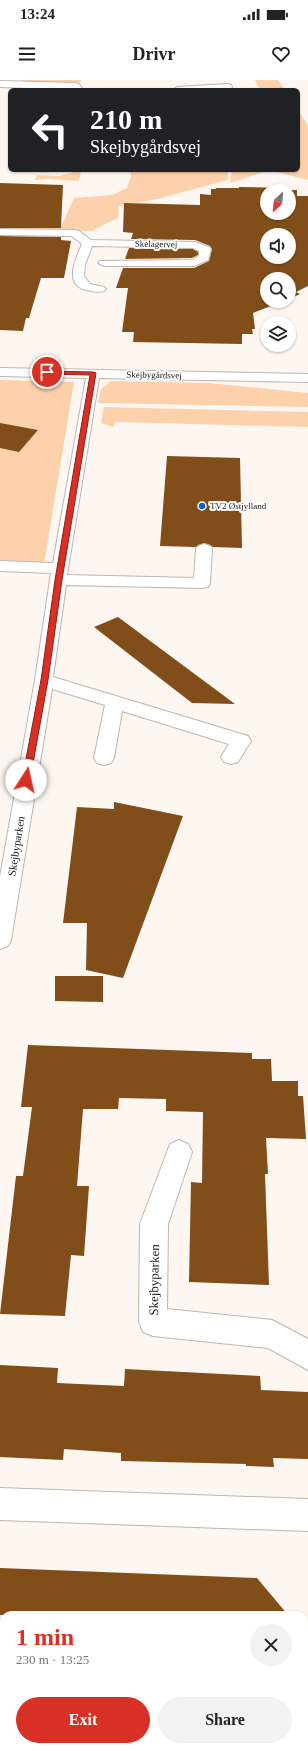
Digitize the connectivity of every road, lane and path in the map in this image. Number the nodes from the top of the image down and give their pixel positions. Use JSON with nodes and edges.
{"nodes":[{"id":1,"x":0,"y":85,"type":"edge"},
{"id":2,"x":79,"y":87,"type":"edge"},
{"id":3,"x":228,"y":87,"type":"dead end"},
{"id":4,"x":211,"y":88,"type":"edge"},
{"id":5,"x":0,"y":232,"type":"edge"},
{"id":6,"x":88,"y":243,"type":"junction"},
{"id":7,"x":104,"y":263,"type":"dead end"},
{"id":8,"x":100,"y":289,"type":"dead end"},
{"id":9,"x":0,"y":372,"type":"edge"},
{"id":10,"x":93,"y":373,"type":"junction"},
{"id":11,"x":308,"y":378,"type":"edge"},
{"id":12,"x":204,"y":549,"type":"dead end"},
{"id":13,"x":0,"y":566,"type":"edge"},
{"id":14,"x":60,"y":574,"type":"junction"},
{"id":15,"x":44,"y":680,"type":"junction"},
{"id":16,"x":115,"y":701,"type":"junction"},
{"id":17,"x":236,"y":749,"type":"dead end"},
{"id":18,"x":104,"y":758,"type":"dead end"},
{"id":19,"x":0,"y":940,"type":"edge"},
{"id":20,"x":179,"y":1152,"type":"dead end"},
{"id":21,"x":308,"y":1355,"type":"edge"},
{"id":22,"x":0,"y":1504,"type":"edge"},
{"id":23,"x":308,"y":1515,"type":"edge"}],
"edges":[{"from":1,"to":2,"type":"street"},
{"from":3,"to":4,"type":"street"},
{"from":5,"to":6,"type":"street"},
{"from":6,"to":7,"type":"street","name":"Skelagervej"},
{"from":6,"to":8,"type":"street"},
{"from":9,"to":10,"type":"street","name":"Skejbygårdsvej"},
{"from":10,"to":11,"type":"street","name":"Skejbygårdsvej"},
{"from":10,"to":14,"type":"street","name":"Skejbyparken"},
{"from":12,"to":14,"type":"street"},
{"from":13,"to":14,"type":"street"},
{"from":14,"to":15,"type":"street","name":"Skejbyparken"},
{"from":15,"to":16,"type":"street"},
{"from":15,"to":19,"type":"street","name":"Skejbyparken"},
{"from":16,"to":17,"type":"street"},
{"from":16,"to":18,"type":"street"},
{"from":20,"to":21,"type":"street","name":"Skejbyparken"},
{"from":22,"to":23,"type":"street"}]}
